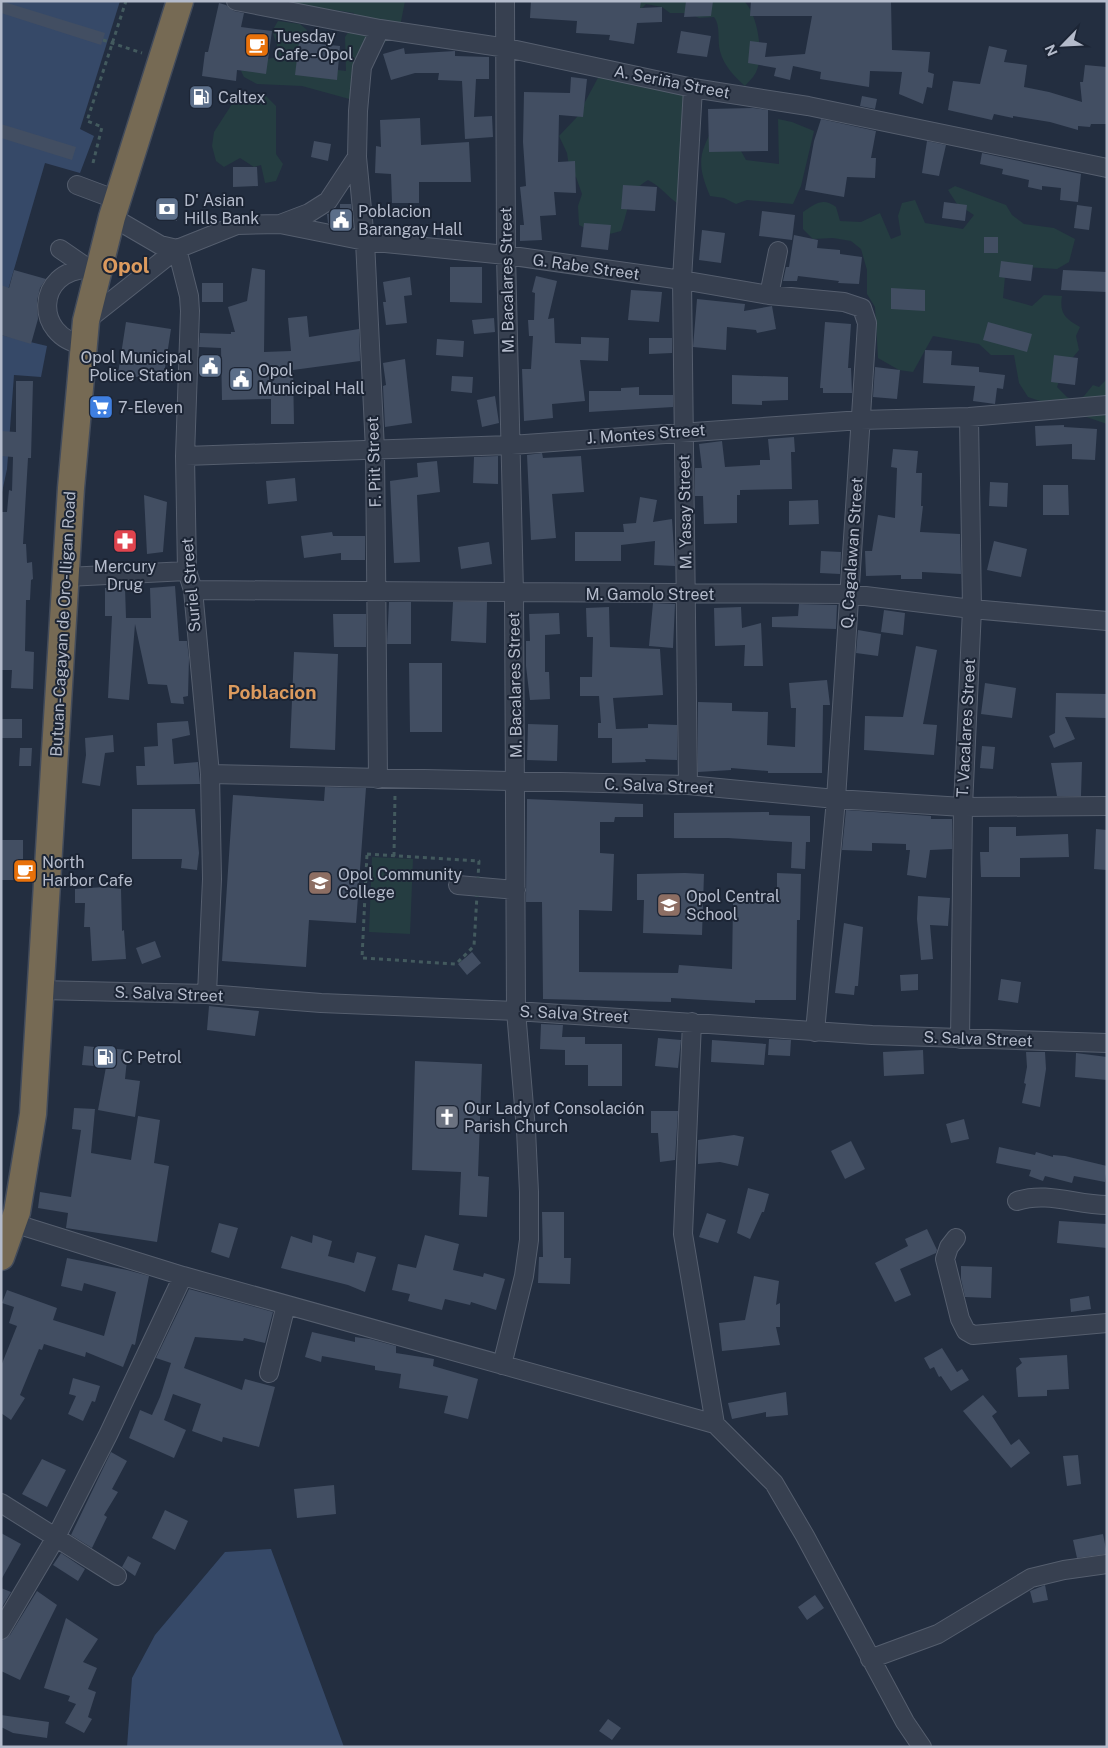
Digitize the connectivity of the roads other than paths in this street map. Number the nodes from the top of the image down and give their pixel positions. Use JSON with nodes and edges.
{"nodes":[{"id":1,"x":180,"y":1,"type":"edge"},
{"id":2,"x":236,"y":1,"type":"edge"},
{"id":3,"x":504,"y":1,"type":"edge"},
{"id":4,"x":380,"y":29,"type":"junction"},
{"id":5,"x":506,"y":48,"type":"junction"},
{"id":6,"x":693,"y":88,"type":"junction"},
{"id":7,"x":357,"y":157,"type":"junction"},
{"id":8,"x":1107,"y":168,"type":"edge"},
{"id":9,"x":77,"y":184,"type":"dead end"},
{"id":10,"x":115,"y":209,"type":"junction"},
{"id":11,"x":280,"y":224,"type":"junction"},
{"id":12,"x":365,"y":241,"type":"junction"},
{"id":13,"x":60,"y":249,"type":"dead end"},
{"id":14,"x":177,"y":249,"type":"junction"},
{"id":15,"x":778,"y":251,"type":"dead end"},
{"id":16,"x":506,"y":256,"type":"junction"},
{"id":17,"x":92,"y":271,"type":"junction"},
{"id":18,"x":682,"y":280,"type":"junction"},
{"id":19,"x":769,"y":296,"type":"junction"},
{"id":20,"x":862,"y":308,"type":"joint"},
{"id":21,"x":85,"y":333,"type":"junction"},
{"id":22,"x":1107,"y":405,"type":"edge"},
{"id":23,"x":969,"y":418,"type":"junction"},
{"id":24,"x":860,"y":420,"type":"junction"},
{"id":25,"x":683,"y":431,"type":"junction"},
{"id":26,"x":511,"y":445,"type":"junction"},
{"id":27,"x":375,"y":450,"type":"junction"},
{"id":28,"x":185,"y":456,"type":"junction"},
{"id":29,"x":187,"y":571,"type":"junction"},
{"id":30,"x":67,"y":578,"type":"junction"},
{"id":31,"x":192,"y":590,"type":"junction"},
{"id":32,"x":377,"y":593,"type":"junction"},
{"id":33,"x":514,"y":593,"type":"junction"},
{"id":34,"x":686,"y":594,"type":"junction"},
{"id":35,"x":849,"y":594,"type":"junction"},
{"id":36,"x":972,"y":609,"type":"junction"},
{"id":37,"x":1107,"y":621,"type":"edge"},
{"id":38,"x":210,"y":774,"type":"junction"},
{"id":39,"x":378,"y":779,"type":"junction"},
{"id":40,"x":516,"y":782,"type":"junction"},
{"id":41,"x":688,"y":785,"type":"junction"},
{"id":42,"x":836,"y":799,"type":"junction"},
{"id":43,"x":1107,"y":806,"type":"edge"},
{"id":44,"x":962,"y":807,"type":"junction"},
{"id":45,"x":458,"y":886,"type":"dead end"},
{"id":46,"x":516,"y":890,"type":"junction"},
{"id":47,"x":41,"y":990,"type":"junction"},
{"id":48,"x":207,"y":994,"type":"junction"},
{"id":49,"x":516,"y":1011,"type":"junction"},
{"id":50,"x":692,"y":1022,"type":"junction"},
{"id":51,"x":815,"y":1032,"type":"junction"},
{"id":52,"x":960,"y":1039,"type":"junction"},
{"id":53,"x":1107,"y":1043,"type":"edge"},
{"id":54,"x":1018,"y":1201,"type":"dead end"},
{"id":55,"x":1107,"y":1205,"type":"edge"},
{"id":56,"x":10,"y":1214,"type":"edge"},
{"id":57,"x":956,"y":1238,"type":"dead end"},
{"id":58,"x":1,"y":1257,"type":"edge"},
{"id":59,"x":184,"y":1276,"type":"junction"},
{"id":60,"x":286,"y":1304,"type":"junction"},
{"id":61,"x":1107,"y":1323,"type":"edge"},
{"id":62,"x":502,"y":1365,"type":"junction"},
{"id":63,"x":269,"y":1373,"type":"dead end"},
{"id":64,"x":715,"y":1424,"type":"junction"},
{"id":65,"x":1,"y":1503,"type":"edge"},
{"id":66,"x":56,"y":1537,"type":"junction"},
{"id":67,"x":1107,"y":1564,"type":"edge"},
{"id":68,"x":117,"y":1576,"type":"dead end"},
{"id":69,"x":1,"y":1630,"type":"edge"},
{"id":70,"x":870,"y":1659,"type":"junction"},
{"id":71,"x":922,"y":1747,"type":"edge"}],
"edges":[{"from":1,"to":10,"type":"highway","name":"Butuan-Cagayan de Oro-Iligan Road"},
{"from":2,"to":4,"type":"street","name":"A. Seriña Street"},
{"from":3,"to":5,"type":"street","name":"M. Bacalares Street"},
{"from":4,"to":5,"type":"street","name":"A. Seriña Street"},
{"from":4,"to":7,"type":"street","name":"F. Piit Street"},
{"from":5,"to":6,"type":"street","name":"A. Seriña Street"},
{"from":5,"to":16,"type":"street","name":"M. Bacalares Street"},
{"from":6,"to":8,"type":"street","name":"A. Seriña Street"},
{"from":6,"to":18,"type":"street","name":"M. Yasay Street"},
{"from":7,"to":11,"type":"street","name":"G. Rabe Street"},
{"from":7,"to":12,"type":"street","name":"F. Piit Street"},
{"from":9,"to":10,"type":"street"},
{"from":10,"to":14,"type":"street"},
{"from":10,"to":17,"type":"highway","name":"Butuan-Cagayan de Oro-Iligan Road"},
{"from":11,"to":12,"type":"street","name":"G. Rabe Street"},
{"from":11,"to":14,"type":"street","name":"G. Rabe Street"},
{"from":12,"to":16,"type":"street","name":"G. Rabe Street"},
{"from":12,"to":27,"type":"street","name":"F. Piit Street"},
{"from":13,"to":17,"type":"street"},
{"from":14,"to":21,"type":"street","name":"G. Rabe Street"},
{"from":14,"to":28,"type":"street","name":"Suriel Street"},
{"from":15,"to":19,"type":"street"},
{"from":16,"to":18,"type":"street","name":"G. Rabe Street"},
{"from":16,"to":26,"type":"street","name":"M. Bacalares Street"},
{"from":17,"to":21,"type":"highway","name":"Butuan-Cagayan de Oro-Iligan Road"},
{"from":17,"to":21,"type":"street"},
{"from":18,"to":19,"type":"street","name":"G. Rabe Street"},
{"from":18,"to":25,"type":"street","name":"M. Yasay Street"},
{"from":19,"to":20,"type":"street","name":"G. Rabe Street"},
{"from":20,"to":24,"type":"street","name":"Q. Cagalawan Street"},
{"from":21,"to":30,"type":"highway","name":"Butuan-Cagayan de Oro-Iligan Road"},
{"from":22,"to":23,"type":"street","name":"J. Montes Street"},
{"from":23,"to":24,"type":"street","name":"J. Montes Street"},
{"from":23,"to":36,"type":"street","name":"T. Vacalares Street"},
{"from":24,"to":25,"type":"street","name":"J. Montes Street"},
{"from":24,"to":35,"type":"street","name":"Q. Cagalawan Street"},
{"from":25,"to":26,"type":"street","name":"J. Montes Street"},
{"from":25,"to":34,"type":"street","name":"M. Yasay Street"},
{"from":26,"to":27,"type":"street","name":"J. Montes Street"},
{"from":26,"to":33,"type":"street","name":"M. Bacalares Street"},
{"from":27,"to":28,"type":"street","name":"J. Montes Street"},
{"from":27,"to":32,"type":"street","name":"F. Piit Street"},
{"from":28,"to":29,"type":"street","name":"Suriel Street"},
{"from":29,"to":30,"type":"street"},
{"from":29,"to":31,"type":"street","name":"Suriel Street"},
{"from":30,"to":47,"type":"highway","name":"Butuan-Cagayan de Oro-Iligan Road"},
{"from":31,"to":32,"type":"street","name":"M. Gamolo Street"},
{"from":31,"to":38,"type":"street","name":"Suriel Street"},
{"from":32,"to":33,"type":"street","name":"M. Gamolo Street"},
{"from":32,"to":39,"type":"street","name":"F. Piit Street"},
{"from":33,"to":34,"type":"street","name":"M. Gamolo Street"},
{"from":33,"to":40,"type":"street","name":"M. Bacalares Street"},
{"from":34,"to":35,"type":"street","name":"M. Gamolo Street"},
{"from":34,"to":41,"type":"street","name":"M. Yasay Street"},
{"from":35,"to":36,"type":"street","name":"M. Gamolo Street"},
{"from":35,"to":42,"type":"street","name":"Q. Cagalawan Street"},
{"from":36,"to":37,"type":"street","name":"M. Gamolo Street"},
{"from":36,"to":44,"type":"street","name":"T. Vacalares Street"},
{"from":38,"to":39,"type":"street","name":"C. Salva Street"},
{"from":38,"to":48,"type":"street","name":"Suriel Street"},
{"from":39,"to":40,"type":"street","name":"C. Salva Street"},
{"from":40,"to":41,"type":"street","name":"C. Salva Street"},
{"from":40,"to":46,"type":"street","name":"M. Bacalares Street"},
{"from":41,"to":42,"type":"street","name":"C. Salva Street"},
{"from":42,"to":44,"type":"street","name":"C. Salva Street"},
{"from":42,"to":51,"type":"street","name":"Q. Cagalawan Street"},
{"from":43,"to":44,"type":"street","name":"C. Salva Street"},
{"from":44,"to":52,"type":"street","name":"T. Vacalares Street"},
{"from":45,"to":46,"type":"street"},
{"from":46,"to":49,"type":"street","name":"M. Bacalares Street"},
{"from":47,"to":48,"type":"street","name":"S. Salva Street"},
{"from":47,"to":56,"type":"highway","name":"Butuan-Cagayan de Oro-Iligan Road"},
{"from":48,"to":49,"type":"street","name":"S. Salva Street"},
{"from":49,"to":50,"type":"street","name":"S. Salva Street"},
{"from":49,"to":62,"type":"street","name":"M. Bacalares Street"},
{"from":50,"to":51,"type":"street","name":"S. Salva Street"},
{"from":50,"to":64,"type":"street"},
{"from":51,"to":52,"type":"street","name":"S. Salva Street"},
{"from":52,"to":53,"type":"street","name":"S. Salva Street"},
{"from":54,"to":55,"type":"street"},
{"from":56,"to":58,"type":"highway","name":"Butuan-Cagayan de Oro-Iligan Road"},
{"from":56,"to":59,"type":"street"},
{"from":57,"to":61,"type":"street"},
{"from":59,"to":60,"type":"street"},
{"from":59,"to":66,"type":"street"},
{"from":60,"to":62,"type":"street"},
{"from":60,"to":63,"type":"street"},
{"from":62,"to":64,"type":"street"},
{"from":64,"to":70,"type":"street"},
{"from":65,"to":66,"type":"street"},
{"from":66,"to":68,"type":"street"},
{"from":66,"to":69,"type":"street"},
{"from":67,"to":70,"type":"street"},
{"from":70,"to":71,"type":"street"}]}
